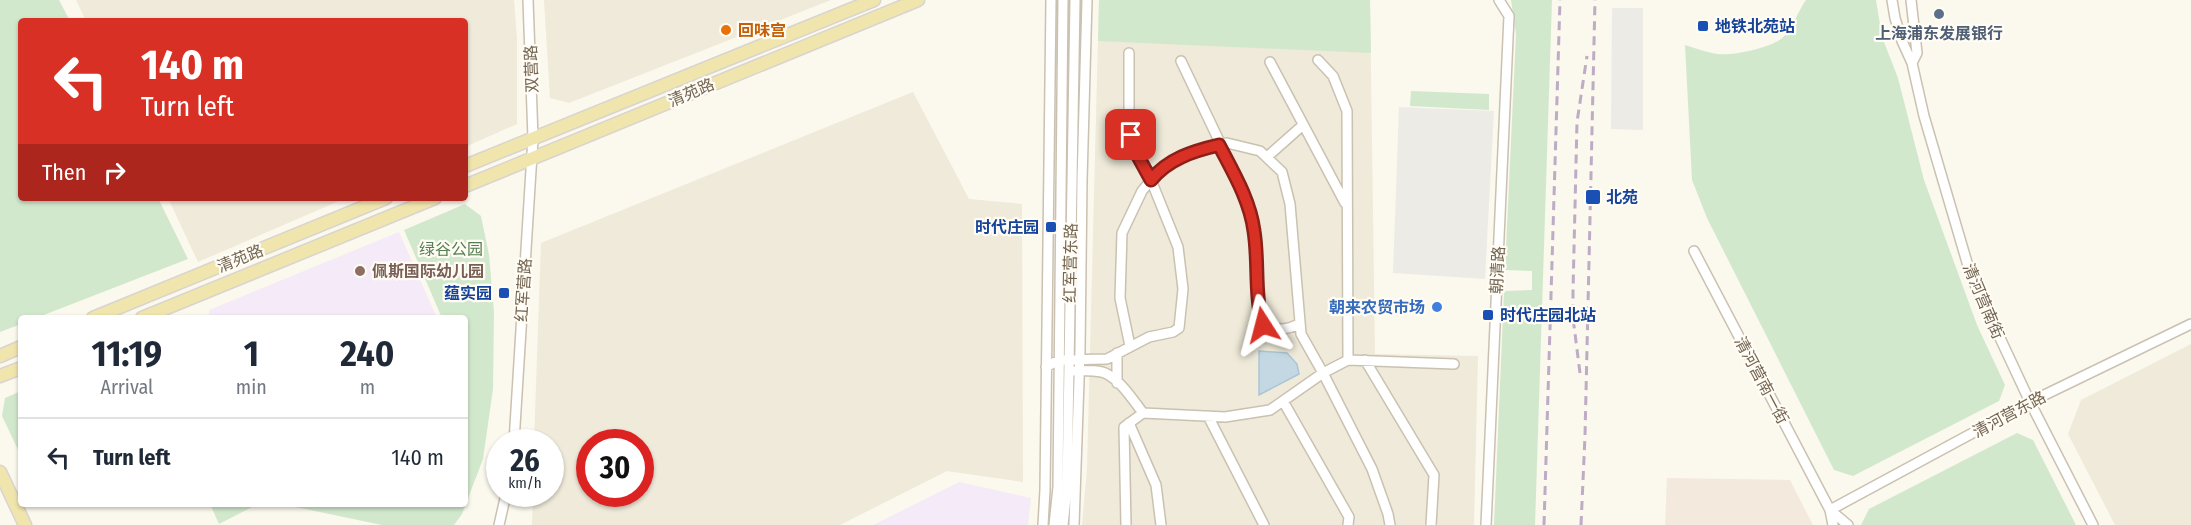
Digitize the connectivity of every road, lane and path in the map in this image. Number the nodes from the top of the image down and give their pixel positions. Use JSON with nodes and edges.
{"nodes":[{"id":1,"x":528,"y":0,"type":"edge"},
{"id":2,"x":874,"y":0,"type":"edge"},
{"id":3,"x":918,"y":0,"type":"edge"},
{"id":4,"x":1051,"y":0,"type":"edge"},
{"id":5,"x":1063,"y":0,"type":"edge"},
{"id":6,"x":1074,"y":0,"type":"edge"},
{"id":7,"x":1087,"y":0,"type":"edge"},
{"id":8,"x":1498,"y":0,"type":"edge"},
{"id":9,"x":1892,"y":0,"type":"edge"},
{"id":10,"x":1911,"y":0,"type":"edge"},
{"id":11,"x":1129,"y":53,"type":"dead end"},
{"id":12,"x":1318,"y":60,"type":"dead end"},
{"id":13,"x":1180,"y":61,"type":"dead end"},
{"id":14,"x":1270,"y":62,"type":"dead end"},
{"id":15,"x":1912,"y":63,"type":"junction"},
{"id":16,"x":1303,"y":124,"type":"junction"},
{"id":17,"x":533,"y":138,"type":"junction"},
{"id":18,"x":1219,"y":145,"type":"junction"},
{"id":19,"x":1267,"y":157,"type":"junction"},
{"id":20,"x":532,"y":159,"type":"junction"},
{"id":21,"x":468,"y":165,"type":"edge"},
{"id":22,"x":1151,"y":180,"type":"junction"},
{"id":23,"x":468,"y":185,"type":"edge"},
{"id":24,"x":379,"y":201,"type":"edge"},
{"id":25,"x":428,"y":201,"type":"edge"},
{"id":26,"x":1347,"y":206,"type":"junction"},
{"id":27,"x":1694,"y":251,"type":"dead end"},
{"id":28,"x":100,"y":315,"type":"edge"},
{"id":29,"x":149,"y":315,"type":"edge"},
{"id":30,"x":1300,"y":323,"type":"junction"},
{"id":31,"x":2191,"y":324,"type":"edge"},
{"id":32,"x":1130,"y":346,"type":"junction"},
{"id":33,"x":18,"y":348,"type":"edge"},
{"id":34,"x":1117,"y":353,"type":"junction"},
{"id":35,"x":0,"y":356,"type":"edge"},
{"id":36,"x":1064,"y":360,"type":"junction"},
{"id":37,"x":1080,"y":360,"type":"junction"},
{"id":38,"x":1348,"y":360,"type":"junction"},
{"id":39,"x":1365,"y":360,"type":"junction"},
{"id":40,"x":1454,"y":364,"type":"dead end"},
{"id":41,"x":1046,"y":367,"type":"junction"},
{"id":42,"x":18,"y":369,"type":"edge"},
{"id":43,"x":1079,"y":371,"type":"junction"},
{"id":44,"x":1063,"y":372,"type":"junction"},
{"id":45,"x":1323,"y":373,"type":"junction"},
{"id":46,"x":0,"y":376,"type":"edge"},
{"id":47,"x":1117,"y":383,"type":"junction"},
{"id":48,"x":1283,"y":401,"type":"junction"},
{"id":49,"x":2030,"y":402,"type":"junction"},
{"id":50,"x":1143,"y":413,"type":"junction"},
{"id":51,"x":1208,"y":416,"type":"junction"},
{"id":52,"x":1129,"y":423,"type":"junction"},
{"id":53,"x":515,"y":429,"type":"edge"},
{"id":54,"x":0,"y":472,"type":"edge"},
{"id":55,"x":503,"y":507,"type":"edge"},
{"id":56,"x":1830,"y":510,"type":"junction"},
{"id":57,"x":25,"y":525,"type":"edge"},
{"id":58,"x":499,"y":525,"type":"edge"},
{"id":59,"x":1043,"y":525,"type":"edge"},
{"id":60,"x":1054,"y":525,"type":"edge"},
{"id":61,"x":1063,"y":525,"type":"edge"},
{"id":62,"x":1074,"y":525,"type":"edge"},
{"id":63,"x":1126,"y":525,"type":"edge"},
{"id":64,"x":1161,"y":525,"type":"edge"},
{"id":65,"x":1264,"y":525,"type":"edge"},
{"id":66,"x":1348,"y":525,"type":"edge"},
{"id":67,"x":1390,"y":525,"type":"edge"},
{"id":68,"x":1431,"y":525,"type":"edge"},
{"id":69,"x":1486,"y":525,"type":"edge"},
{"id":70,"x":1833,"y":525,"type":"edge"},
{"id":71,"x":1848,"y":525,"type":"edge"},
{"id":72,"x":2093,"y":525,"type":"edge"}],
"edges":[{"from":1,"to":17,"type":"street","name":"双营路"},
{"from":2,"to":17,"type":"main road","name":"清苑路"},
{"from":3,"to":20,"type":"main road","name":"清苑路"},
{"from":4,"to":41,"type":"street"},
{"from":5,"to":36,"type":"street","name":"红军营东路"},
{"from":6,"to":36,"type":"street","name":"红军营东路"},
{"from":7,"to":37,"type":"street"},
{"from":8,"to":69,"type":"street","name":"朝清路"},
{"from":9,"to":15,"type":"street","name":"清河营南街"},
{"from":10,"to":15,"type":"street","name":"清河营南街"},
{"from":11,"to":22,"type":"street"},
{"from":12,"to":26,"type":"street"},
{"from":13,"to":18,"type":"street"},
{"from":14,"to":16,"type":"street"},
{"from":15,"to":49,"type":"street","name":"清河营南街"},
{"from":16,"to":19,"type":"street"},
{"from":16,"to":26,"type":"street"},
{"from":17,"to":20,"type":"street","name":"红军营路"},
{"from":17,"to":21,"type":"main road","name":"清苑路"},
{"from":18,"to":19,"type":"street"},
{"from":18,"to":22,"type":"street"},
{"from":18,"to":30,"type":"street"},
{"from":19,"to":30,"type":"street"},
{"from":20,"to":23,"type":"main road","name":"清苑路"},
{"from":20,"to":53,"type":"street","name":"红军营路"},
{"from":22,"to":32,"type":"street"},
{"from":22,"to":32,"type":"street"},
{"from":24,"to":28,"type":"main road","name":"清苑路"},
{"from":25,"to":29,"type":"main road","name":"清苑路"},
{"from":26,"to":38,"type":"street"},
{"from":27,"to":56,"type":"street","name":"清河营南一街"},
{"from":30,"to":45,"type":"street"},
{"from":31,"to":49,"type":"street","name":"清河营东路"},
{"from":32,"to":34,"type":"street"},
{"from":33,"to":35,"type":"main road"},
{"from":34,"to":37,"type":"street"},
{"from":34,"to":47,"type":"street"},
{"from":36,"to":37,"type":"street"},
{"from":36,"to":41,"type":"street"},
{"from":36,"to":44,"type":"street","name":"红军营东路"},
{"from":37,"to":43,"type":"street"},
{"from":38,"to":39,"type":"street"},
{"from":38,"to":45,"type":"street"},
{"from":39,"to":40,"type":"street"},
{"from":39,"to":68,"type":"street"},
{"from":41,"to":44,"type":"street"},
{"from":41,"to":59,"type":"street"},
{"from":42,"to":46,"type":"main road"},
{"from":43,"to":44,"type":"street"},
{"from":43,"to":47,"type":"street"},
{"from":43,"to":62,"type":"street"},
{"from":44,"to":60,"type":"street","name":"红军营东路"},
{"from":44,"to":61,"type":"street","name":"红军营东路"},
{"from":45,"to":48,"type":"street"},
{"from":45,"to":67,"type":"street"},
{"from":47,"to":50,"type":"street"},
{"from":48,"to":51,"type":"street"},
{"from":48,"to":66,"type":"street"},
{"from":49,"to":56,"type":"street","name":"清河营东路"},
{"from":49,"to":72,"type":"street","name":"清河营南街"},
{"from":50,"to":51,"type":"street"},
{"from":50,"to":52,"type":"street"},
{"from":51,"to":65,"type":"street"},
{"from":52,"to":63,"type":"street"},
{"from":52,"to":64,"type":"street"},
{"from":54,"to":57,"type":"main road"},
{"from":55,"to":58,"type":"street"},
{"from":56,"to":70,"type":"street","name":"清河营南一街"},
{"from":56,"to":71,"type":"street","name":"清河营南一街"}]}
